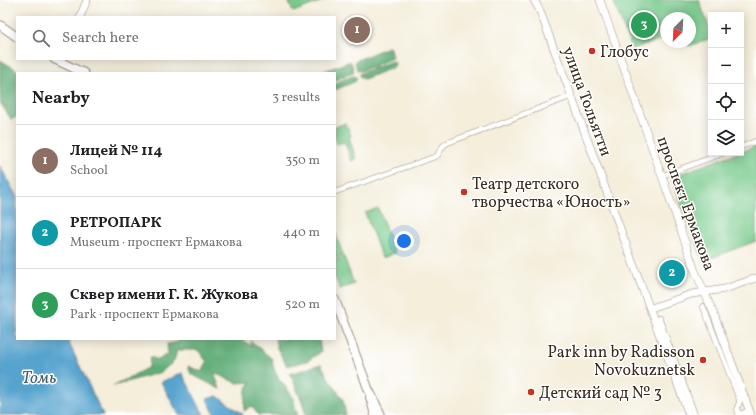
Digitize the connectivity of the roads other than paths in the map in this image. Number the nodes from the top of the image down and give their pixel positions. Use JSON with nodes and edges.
{"nodes":[{"id":1,"x":87,"y":0,"type":"edge"},
{"id":2,"x":534,"y":0,"type":"edge"},
{"id":3,"x":600,"y":0,"type":"edge"},
{"id":4,"x":80,"y":16,"type":"edge"},
{"id":5,"x":0,"y":25,"type":"edge"},
{"id":6,"x":16,"y":36,"type":"edge"},
{"id":7,"x":58,"y":60,"type":"edge"},
{"id":8,"x":82,"y":72,"type":"edge"},
{"id":9,"x":572,"y":96,"type":"junction"},
{"id":10,"x":756,"y":141,"type":"edge"},
{"id":11,"x":744,"y":146,"type":"edge"},
{"id":12,"x":716,"y":156,"type":"edge"},
{"id":13,"x":661,"y":176,"type":"junction"},
{"id":14,"x":336,"y":192,"type":"edge"},
{"id":15,"x":756,"y":278,"type":"edge"},
{"id":16,"x":705,"y":293,"type":"junction"},
{"id":17,"x":336,"y":303,"type":"edge"},
{"id":18,"x":704,"y":306,"type":"dead end"},
{"id":19,"x":651,"y":308,"type":"junction"},
{"id":20,"x":659,"y":318,"type":"dead end"},
{"id":21,"x":368,"y":388,"type":"junction"},
{"id":22,"x":750,"y":413,"type":"edge"},
{"id":23,"x":375,"y":415,"type":"edge"},
{"id":24,"x":381,"y":415,"type":"edge"},
{"id":25,"x":689,"y":415,"type":"edge"},
{"id":26,"x":695,"y":415,"type":"edge"},
{"id":27,"x":739,"y":415,"type":"edge"}],
"edges":[{"from":1,"to":4,"type":"main road"},
{"from":2,"to":9,"type":"main road","name":"улица Тольятти"},
{"from":3,"to":13,"type":"main road","name":"проспект Ермакова"},
{"from":5,"to":6,"type":"main road"},
{"from":7,"to":8,"type":"main road"},
{"from":9,"to":14,"type":"street"},
{"from":9,"to":19,"type":"main road","name":"улица Тольятти"},
{"from":10,"to":11,"type":"street"},
{"from":12,"to":13,"type":"street"},
{"from":13,"to":16,"type":"main road","name":"проспект Ермакова"},
{"from":15,"to":16,"type":"main road"},
{"from":16,"to":19,"type":"main road"},
{"from":16,"to":22,"type":"main road","name":"проспект Ермакова"},
{"from":17,"to":21,"type":"main road"},
{"from":18,"to":27,"type":"street"},
{"from":19,"to":25,"type":"main road","name":"улица Тольятти"},
{"from":20,"to":26,"type":"street"},
{"from":21,"to":23,"type":"main road"},
{"from":21,"to":24,"type":"main road"},
{"from":22,"to":27,"type":"main road"}]}
